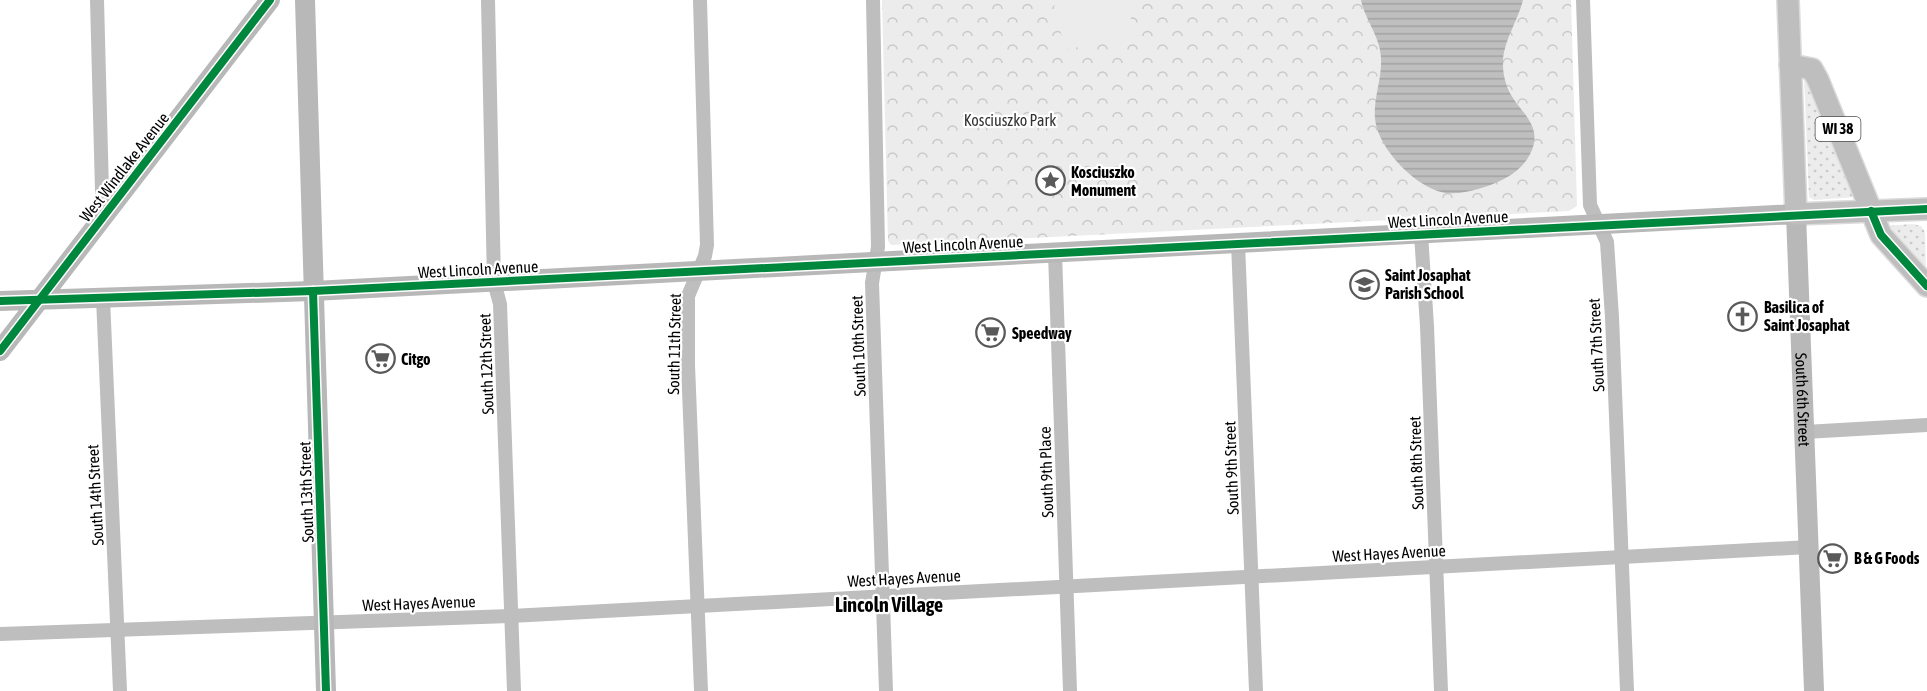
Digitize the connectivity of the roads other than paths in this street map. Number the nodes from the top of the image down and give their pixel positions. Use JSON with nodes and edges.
{"nodes":[{"id":1,"x":98,"y":0,"type":"edge"},
{"id":2,"x":270,"y":0,"type":"edge"},
{"id":3,"x":305,"y":0,"type":"edge"},
{"id":4,"x":488,"y":0,"type":"edge"},
{"id":5,"x":700,"y":0,"type":"edge"},
{"id":6,"x":873,"y":0,"type":"edge"},
{"id":7,"x":1583,"y":0,"type":"edge"},
{"id":8,"x":1788,"y":0,"type":"edge"},
{"id":9,"x":1790,"y":65,"type":"junction"},
{"id":10,"x":1927,"y":209,"type":"edge"},
{"id":11,"x":1871,"y":211,"type":"junction"},
{"id":12,"x":107,"y":212,"type":"junction"},
{"id":13,"x":1796,"y":214,"type":"junction"},
{"id":14,"x":1599,"y":225,"type":"junction"},
{"id":15,"x":1421,"y":234,"type":"junction"},
{"id":16,"x":1238,"y":243,"type":"junction"},
{"id":17,"x":1055,"y":253,"type":"junction"},
{"id":18,"x":877,"y":262,"type":"junction"},
{"id":19,"x":698,"y":271,"type":"junction"},
{"id":20,"x":494,"y":282,"type":"junction"},
{"id":21,"x":1927,"y":286,"type":"edge"},
{"id":22,"x":313,"y":291,"type":"junction"},
{"id":23,"x":103,"y":298,"type":"junction"},
{"id":24,"x":39,"y":300,"type":"junction"},
{"id":25,"x":0,"y":301,"type":"edge"},
{"id":26,"x":0,"y":351,"type":"edge"},
{"id":27,"x":1927,"y":425,"type":"edge"},
{"id":28,"x":1805,"y":432,"type":"junction"},
{"id":29,"x":1809,"y":547,"type":"junction"},
{"id":30,"x":1622,"y":557,"type":"junction"},
{"id":31,"x":1436,"y":567,"type":"junction"},
{"id":32,"x":1251,"y":577,"type":"junction"},
{"id":33,"x":1066,"y":586,"type":"junction"},
{"id":34,"x":882,"y":596,"type":"junction"},
{"id":35,"x":697,"y":606,"type":"junction"},
{"id":36,"x":511,"y":616,"type":"junction"},
{"id":37,"x":324,"y":623,"type":"junction"},
{"id":38,"x":117,"y":630,"type":"junction"},
{"id":39,"x":0,"y":634,"type":"edge"},
{"id":40,"x":120,"y":691,"type":"edge"},
{"id":41,"x":326,"y":691,"type":"edge"},
{"id":42,"x":514,"y":691,"type":"edge"},
{"id":43,"x":701,"y":691,"type":"edge"},
{"id":44,"x":886,"y":691,"type":"edge"},
{"id":45,"x":1070,"y":691,"type":"edge"},
{"id":46,"x":1256,"y":691,"type":"edge"},
{"id":47,"x":1441,"y":691,"type":"edge"},
{"id":48,"x":1627,"y":691,"type":"edge"},
{"id":49,"x":1814,"y":691,"type":"edge"}],
"edges":[{"from":1,"to":12,"type":"street"},
{"from":2,"to":12,"type":"main road","name":"West Windlake Avenue"},
{"from":3,"to":22,"type":"main road","name":"South 13th Street"},
{"from":4,"to":20,"type":"street","name":"South 12th Street"},
{"from":5,"to":19,"type":"street","name":"South 11th Street"},
{"from":6,"to":18,"type":"street","name":"South 10th Street"},
{"from":7,"to":14,"type":"street","name":"South 7th Street"},
{"from":8,"to":9,"type":"main road","name":"South 6th Street","number":"WI 38"},
{"from":9,"to":11,"type":"main road","number":"WI 38"},
{"from":9,"to":13,"type":"main road","name":"South 6th Street","number":"WI 38"},
{"from":10,"to":11,"type":"main road","name":"West Lincoln Avenue"},
{"from":11,"to":13,"type":"main road","name":"West Lincoln Avenue"},
{"from":11,"to":21,"type":"main road","number":"WI 38"},
{"from":12,"to":24,"type":"main road","name":"West Windlake Avenue"},
{"from":13,"to":14,"type":"main road","name":"West Lincoln Avenue"},
{"from":13,"to":28,"type":"main road","name":"South 6th Street"},
{"from":14,"to":15,"type":"main road","name":"West Lincoln Avenue"},
{"from":14,"to":30,"type":"street","name":"South 7th Street"},
{"from":15,"to":16,"type":"main road","name":"West Lincoln Avenue"},
{"from":15,"to":31,"type":"street","name":"South 8th Street"},
{"from":16,"to":17,"type":"main road","name":"West Lincoln Avenue"},
{"from":16,"to":32,"type":"street","name":"South 9th Street"},
{"from":17,"to":18,"type":"main road","name":"West Lincoln Avenue"},
{"from":17,"to":33,"type":"street","name":"South 9th Place"},
{"from":18,"to":19,"type":"main road","name":"West Lincoln Avenue"},
{"from":18,"to":34,"type":"street","name":"South 10th Street"},
{"from":19,"to":20,"type":"main road","name":"West Lincoln Avenue"},
{"from":19,"to":35,"type":"street","name":"South 11th Street"},
{"from":20,"to":22,"type":"main road","name":"West Lincoln Avenue"},
{"from":20,"to":36,"type":"street","name":"South 12th Street"},
{"from":22,"to":23,"type":"main road","name":"West Lincoln Avenue"},
{"from":22,"to":37,"type":"main road","name":"South 13th Street"},
{"from":23,"to":24,"type":"main road","name":"West Lincoln Avenue"},
{"from":23,"to":38,"type":"street","name":"South 14th Street"},
{"from":24,"to":25,"type":"main road","name":"West Lincoln Avenue"},
{"from":24,"to":26,"type":"main road","name":"West Windlake Avenue"},
{"from":27,"to":28,"type":"street"},
{"from":28,"to":29,"type":"main road","name":"South 6th Street"},
{"from":29,"to":30,"type":"street","name":"West Hayes Avenue"},
{"from":29,"to":49,"type":"main road","name":"South 6th Street"},
{"from":30,"to":31,"type":"street","name":"West Hayes Avenue"},
{"from":30,"to":48,"type":"street","name":"South 7th Street"},
{"from":31,"to":32,"type":"street","name":"West Hayes Avenue"},
{"from":31,"to":47,"type":"street","name":"South 8th Street"},
{"from":32,"to":33,"type":"street","name":"West Hayes Avenue"},
{"from":32,"to":46,"type":"street","name":"South 9th Street"},
{"from":33,"to":34,"type":"street","name":"West Hayes Avenue"},
{"from":33,"to":45,"type":"street","name":"South 9th Place"},
{"from":34,"to":35,"type":"street","name":"West Hayes Avenue"},
{"from":34,"to":44,"type":"street","name":"South 10th Street"},
{"from":35,"to":36,"type":"street","name":"West Hayes Avenue"},
{"from":35,"to":43,"type":"street","name":"South 11th Street"},
{"from":36,"to":37,"type":"street","name":"West Hayes Avenue"},
{"from":36,"to":42,"type":"street","name":"South 12th Street"},
{"from":37,"to":38,"type":"street","name":"West Hayes Avenue"},
{"from":37,"to":41,"type":"main road","name":"South 13th Street"},
{"from":38,"to":39,"type":"street","name":"West Hayes Avenue"},
{"from":38,"to":40,"type":"street","name":"South 14th Street"}]}
